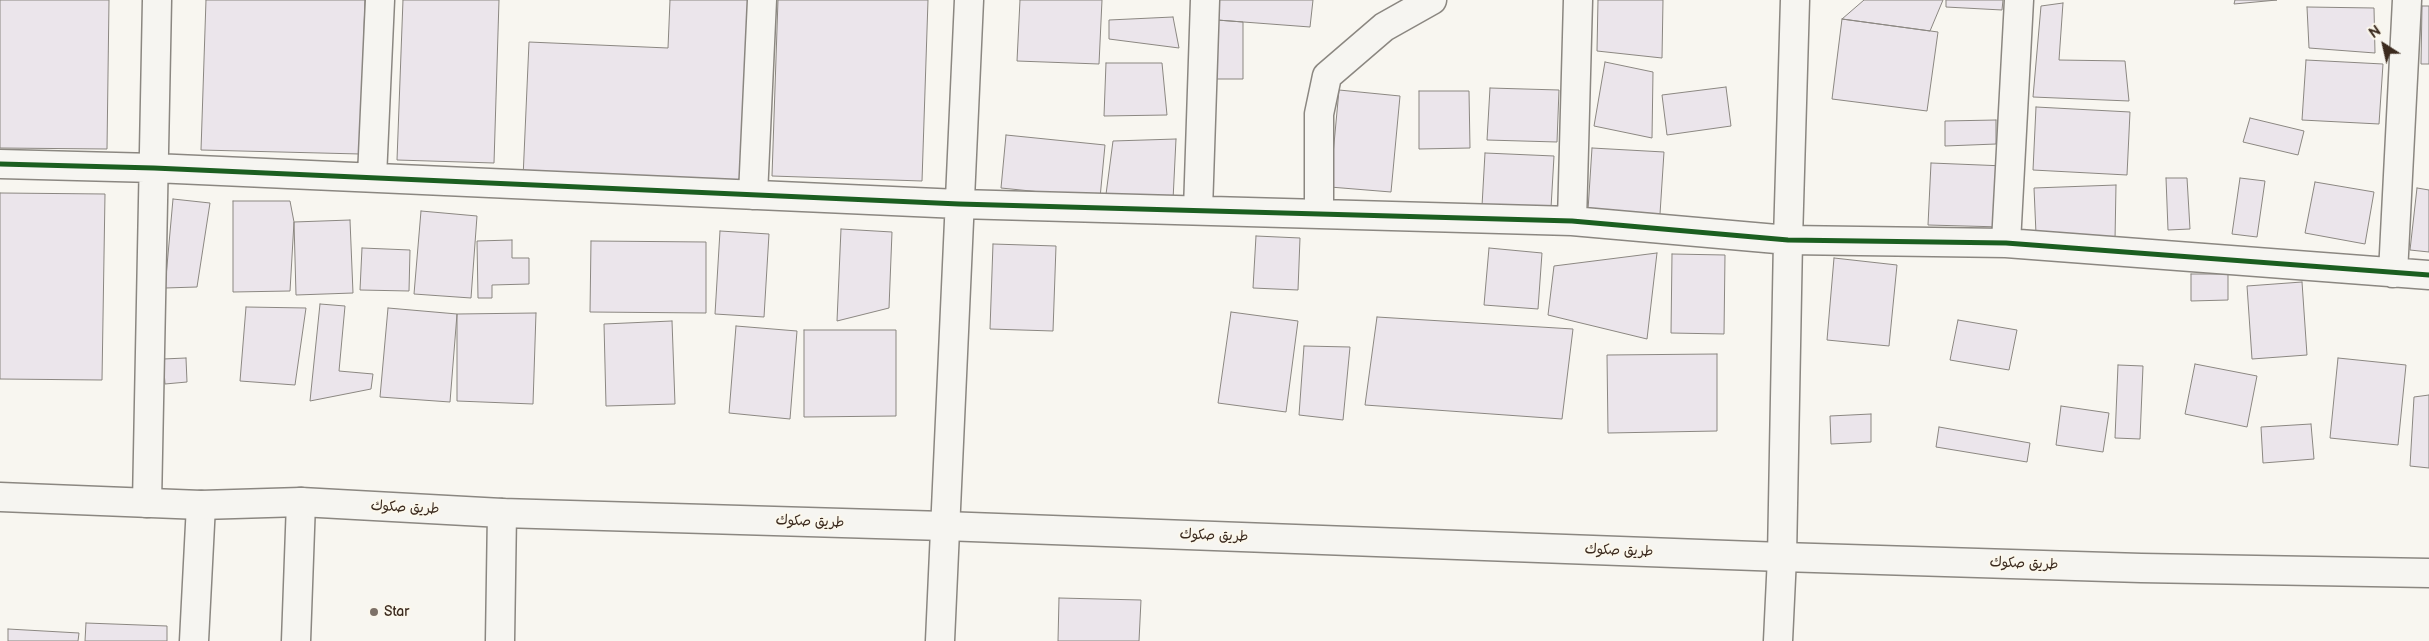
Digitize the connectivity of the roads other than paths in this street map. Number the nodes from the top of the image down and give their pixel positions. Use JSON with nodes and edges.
{"nodes":[{"id":1,"x":157,"y":0,"type":"edge"},
{"id":2,"x":380,"y":0,"type":"edge"},
{"id":3,"x":762,"y":0,"type":"edge"},
{"id":4,"x":969,"y":0,"type":"edge"},
{"id":5,"x":1205,"y":0,"type":"edge"},
{"id":6,"x":1432,"y":0,"type":"edge"},
{"id":7,"x":1576,"y":0,"type":"edge"},
{"id":8,"x":1795,"y":0,"type":"edge"},
{"id":9,"x":2019,"y":0,"type":"edge"},
{"id":10,"x":2407,"y":0,"type":"edge"},
{"id":11,"x":0,"y":164,"type":"edge"},
{"id":12,"x":154,"y":168,"type":"junction"},
{"id":13,"x":372,"y":177,"type":"junction"},
{"id":14,"x":753,"y":195,"type":"junction"},
{"id":15,"x":959,"y":204,"type":"junction"},
{"id":16,"x":1198,"y":210,"type":"junction"},
{"id":17,"x":1319,"y":214,"type":"junction"},
{"id":18,"x":1572,"y":220,"type":"junction"},
{"id":19,"x":1788,"y":240,"type":"junction"},
{"id":20,"x":2006,"y":243,"type":"junction"},
{"id":21,"x":2392,"y":273,"type":"junction"},
{"id":22,"x":2429,"y":275,"type":"edge"},
{"id":23,"x":0,"y":498,"type":"edge"},
{"id":24,"x":147,"y":502,"type":"junction"},
{"id":25,"x":300,"y":502,"type":"junction"},
{"id":26,"x":201,"y":505,"type":"junction"},
{"id":27,"x":502,"y":513,"type":"junction"},
{"id":28,"x":944,"y":526,"type":"junction"},
{"id":29,"x":1782,"y":557,"type":"junction"},
{"id":30,"x":2429,"y":573,"type":"edge"},
{"id":31,"x":194,"y":641,"type":"edge"},
{"id":32,"x":296,"y":641,"type":"edge"},
{"id":33,"x":500,"y":641,"type":"edge"},
{"id":34,"x":940,"y":641,"type":"edge"},
{"id":35,"x":1778,"y":641,"type":"edge"}],
"edges":[{"from":1,"to":12,"type":"street"},
{"from":2,"to":13,"type":"street"},
{"from":3,"to":14,"type":"street"},
{"from":4,"to":15,"type":"street"},
{"from":5,"to":16,"type":"street"},
{"from":6,"to":17,"type":"street"},
{"from":7,"to":18,"type":"street"},
{"from":8,"to":19,"type":"street"},
{"from":9,"to":20,"type":"street"},
{"from":10,"to":21,"type":"street"},
{"from":11,"to":12,"type":"street"},
{"from":12,"to":13,"type":"street"},
{"from":12,"to":24,"type":"street"},
{"from":13,"to":14,"type":"street"},
{"from":14,"to":15,"type":"street"},
{"from":15,"to":16,"type":"street"},
{"from":15,"to":28,"type":"street"},
{"from":16,"to":17,"type":"street"},
{"from":17,"to":18,"type":"street"},
{"from":18,"to":19,"type":"street"},
{"from":19,"to":20,"type":"street"},
{"from":19,"to":29,"type":"street"},
{"from":20,"to":21,"type":"street"},
{"from":21,"to":22,"type":"street"},
{"from":23,"to":24,"type":"street","name":"طريق صكوك"},
{"from":24,"to":26,"type":"street","name":"طريق صكوك"},
{"from":25,"to":26,"type":"street","name":"طريق صكوك"},
{"from":25,"to":27,"type":"street","name":"طريق صكوك"},
{"from":25,"to":32,"type":"street"},
{"from":26,"to":31,"type":"street"},
{"from":27,"to":28,"type":"street","name":"طريق صكوك"},
{"from":27,"to":33,"type":"street"},
{"from":28,"to":29,"type":"street","name":"طريق صكوك"},
{"from":28,"to":34,"type":"street"},
{"from":29,"to":30,"type":"street","name":"طريق صكوك"},
{"from":29,"to":35,"type":"street"}]}
